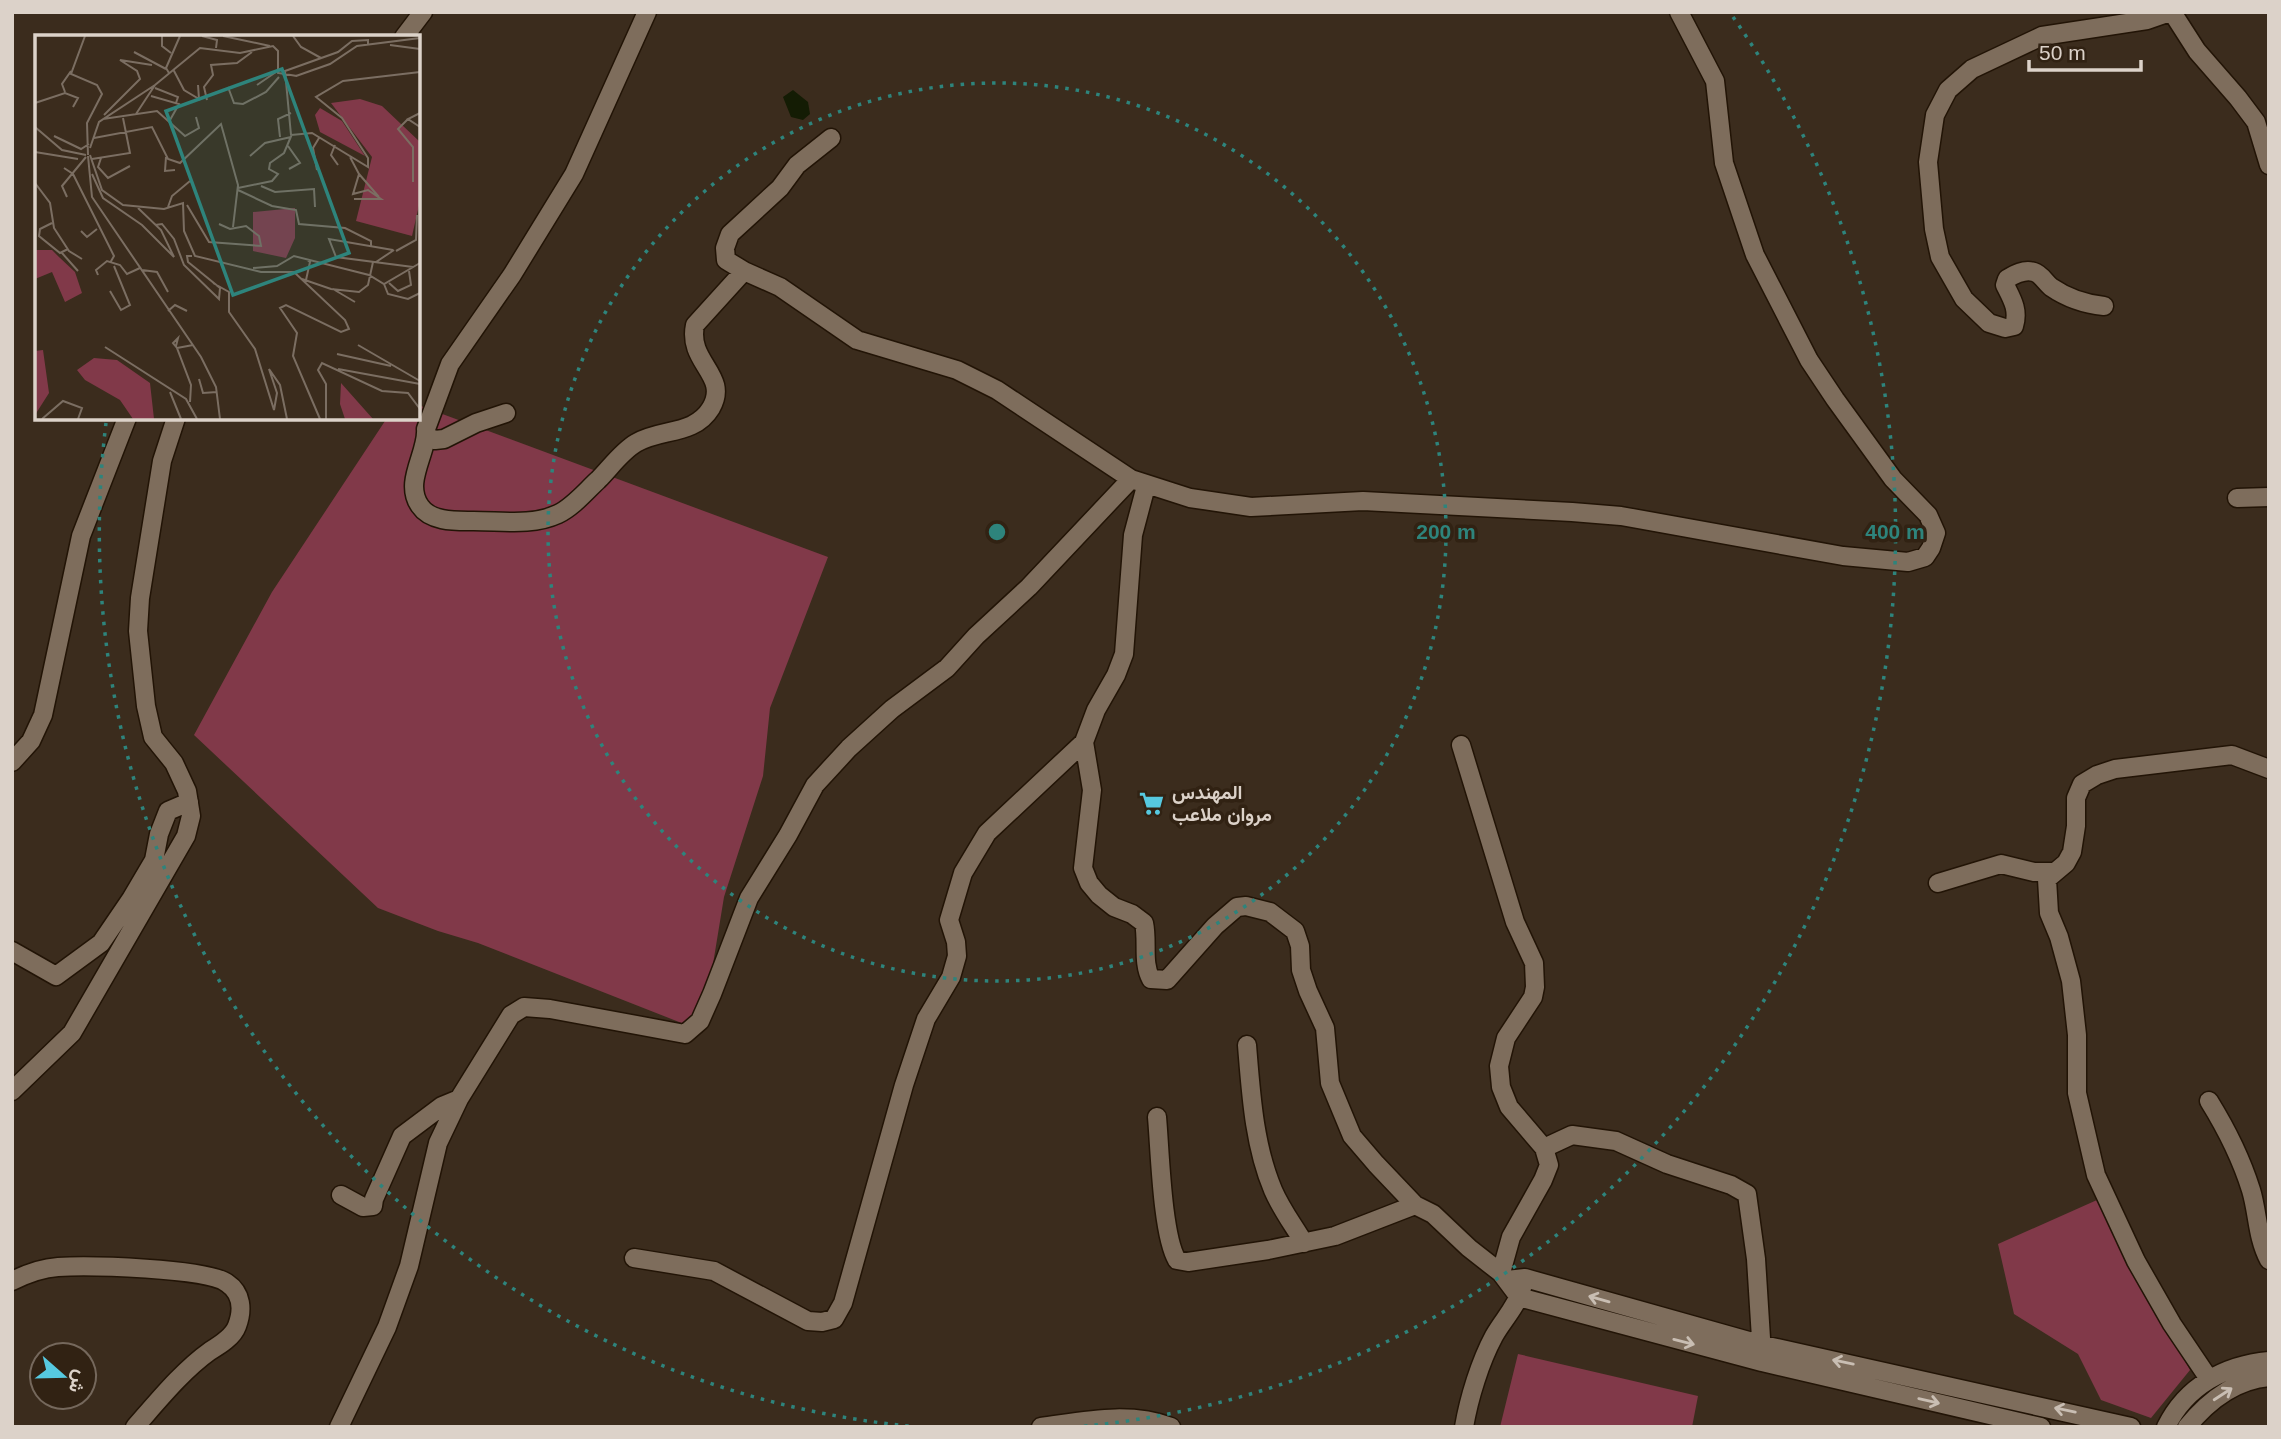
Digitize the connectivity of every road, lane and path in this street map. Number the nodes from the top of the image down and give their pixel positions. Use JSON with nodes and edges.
{"nodes":[{"id":1,"x":423,"y":12,"type":"edge"},
{"id":2,"x":647,"y":12,"type":"edge"},
{"id":3,"x":1679,"y":12,"type":"edge"},
{"id":4,"x":2171,"y":12,"type":"edge"},
{"id":5,"x":2145,"y":16,"type":"edge"},
{"id":6,"x":406,"y":35,"type":"edge"},
{"id":7,"x":831,"y":138,"type":"dead end"},
{"id":8,"x":2269,"y":165,"type":"edge"},
{"id":9,"x":744,"y":271,"type":"junction"},
{"id":10,"x":2104,"y":306,"type":"dead end"},
{"id":11,"x":506,"y":413,"type":"dead end"},
{"id":12,"x":126,"y":420,"type":"edge"},
{"id":13,"x":175,"y":420,"type":"edge"},
{"id":14,"x":427,"y":437,"type":"junction"},
{"id":15,"x":1139,"y":483,"type":"junction"},
{"id":16,"x":2269,"y":497,"type":"edge"},
{"id":17,"x":2237,"y":498,"type":"dead end"},
{"id":18,"x":1084,"y":743,"type":"junction"},
{"id":19,"x":1461,"y":745,"type":"dead end"},
{"id":20,"x":12,"y":762,"type":"edge"},
{"id":21,"x":2269,"y":769,"type":"edge"},
{"id":22,"x":189,"y":802,"type":"junction"},
{"id":23,"x":2055,"y":872,"type":"junction"},
{"id":24,"x":1938,"y":883,"type":"dead end"},
{"id":25,"x":12,"y":951,"type":"edge"},
{"id":26,"x":1247,"y":1045,"type":"dead end"},
{"id":27,"x":12,"y":1091,"type":"edge"},
{"id":28,"x":458,"y":1099,"type":"junction"},
{"id":29,"x":2209,"y":1101,"type":"dead end"},
{"id":30,"x":1157,"y":1117,"type":"dead end"},
{"id":31,"x":1544,"y":1148,"type":"junction"},
{"id":32,"x":341,"y":1195,"type":"dead end"},
{"id":33,"x":1415,"y":1205,"type":"junction"},
{"id":34,"x":1304,"y":1243,"type":"junction"},
{"id":35,"x":634,"y":1258,"type":"dead end"},
{"id":36,"x":2269,"y":1260,"type":"edge"},
{"id":37,"x":1511,"y":1277,"type":"junction"},
{"id":38,"x":12,"y":1281,"type":"edge"},
{"id":39,"x":1519,"y":1297,"type":"junction"},
{"id":40,"x":1630,"y":1308,"type":"junction"},
{"id":41,"x":1626,"y":1327,"type":"junction"},
{"id":42,"x":1762,"y":1353,"type":"junction"},
{"id":43,"x":2269,"y":1361,"type":"edge"},
{"id":44,"x":2269,"y":1377,"type":"edge"},
{"id":45,"x":2209,"y":1379,"type":"junction"},
{"id":46,"x":135,"y":1427,"type":"edge"},
{"id":47,"x":338,"y":1427,"type":"edge"},
{"id":48,"x":1041,"y":1427,"type":"edge"},
{"id":49,"x":1171,"y":1427,"type":"edge"},
{"id":50,"x":1464,"y":1427,"type":"edge"},
{"id":51,"x":2041,"y":1427,"type":"edge"},
{"id":52,"x":2131,"y":1427,"type":"edge"},
{"id":53,"x":2166,"y":1427,"type":"edge"},
{"id":54,"x":2187,"y":1427,"type":"edge"}],
"edges":[{"from":1,"to":6,"type":"street"},
{"from":2,"to":14,"type":"street"},
{"from":3,"to":15,"type":"street"},
{"from":4,"to":5,"type":"street"},
{"from":4,"to":8,"type":"street"},
{"from":5,"to":10,"type":"street"},
{"from":7,"to":9,"type":"street"},
{"from":9,"to":14,"type":"street"},
{"from":9,"to":15,"type":"street"},
{"from":11,"to":14,"type":"street"},
{"from":12,"to":20,"type":"street"},
{"from":13,"to":22,"type":"street"},
{"from":15,"to":18,"type":"street"},
{"from":15,"to":28,"type":"street"},
{"from":16,"to":17,"type":"street"},
{"from":18,"to":33,"type":"street"},
{"from":18,"to":35,"type":"street"},
{"from":19,"to":31,"type":"street"},
{"from":21,"to":23,"type":"street"},
{"from":22,"to":25,"type":"street"},
{"from":22,"to":27,"type":"street"},
{"from":23,"to":24,"type":"street"},
{"from":23,"to":45,"type":"street"},
{"from":26,"to":34,"type":"street"},
{"from":28,"to":32,"type":"street"},
{"from":28,"to":47,"type":"street"},
{"from":29,"to":36,"type":"street"},
{"from":30,"to":34,"type":"street"},
{"from":31,"to":37,"type":"street"},
{"from":31,"to":42,"type":"street"},
{"from":33,"to":34,"type":"street"},
{"from":33,"to":37,"type":"street"},
{"from":37,"to":39,"type":"street"},
{"from":40,"to":37,"type":"street","one_way":true},
{"from":38,"to":46,"type":"street"},
{"from":39,"to":41,"type":"street"},
{"from":39,"to":50,"type":"street"},
{"from":40,"to":41,"type":"street"},
{"from":40,"to":42,"type":"street"},
{"from":41,"to":42,"type":"street","one_way":true},
{"from":42,"to":51,"type":"street","one_way":true},
{"from":52,"to":42,"type":"street","one_way":true},
{"from":43,"to":45,"type":"street"},
{"from":54,"to":44,"type":"street","one_way":true},
{"from":45,"to":53,"type":"street"},
{"from":48,"to":49,"type":"street"}]}
